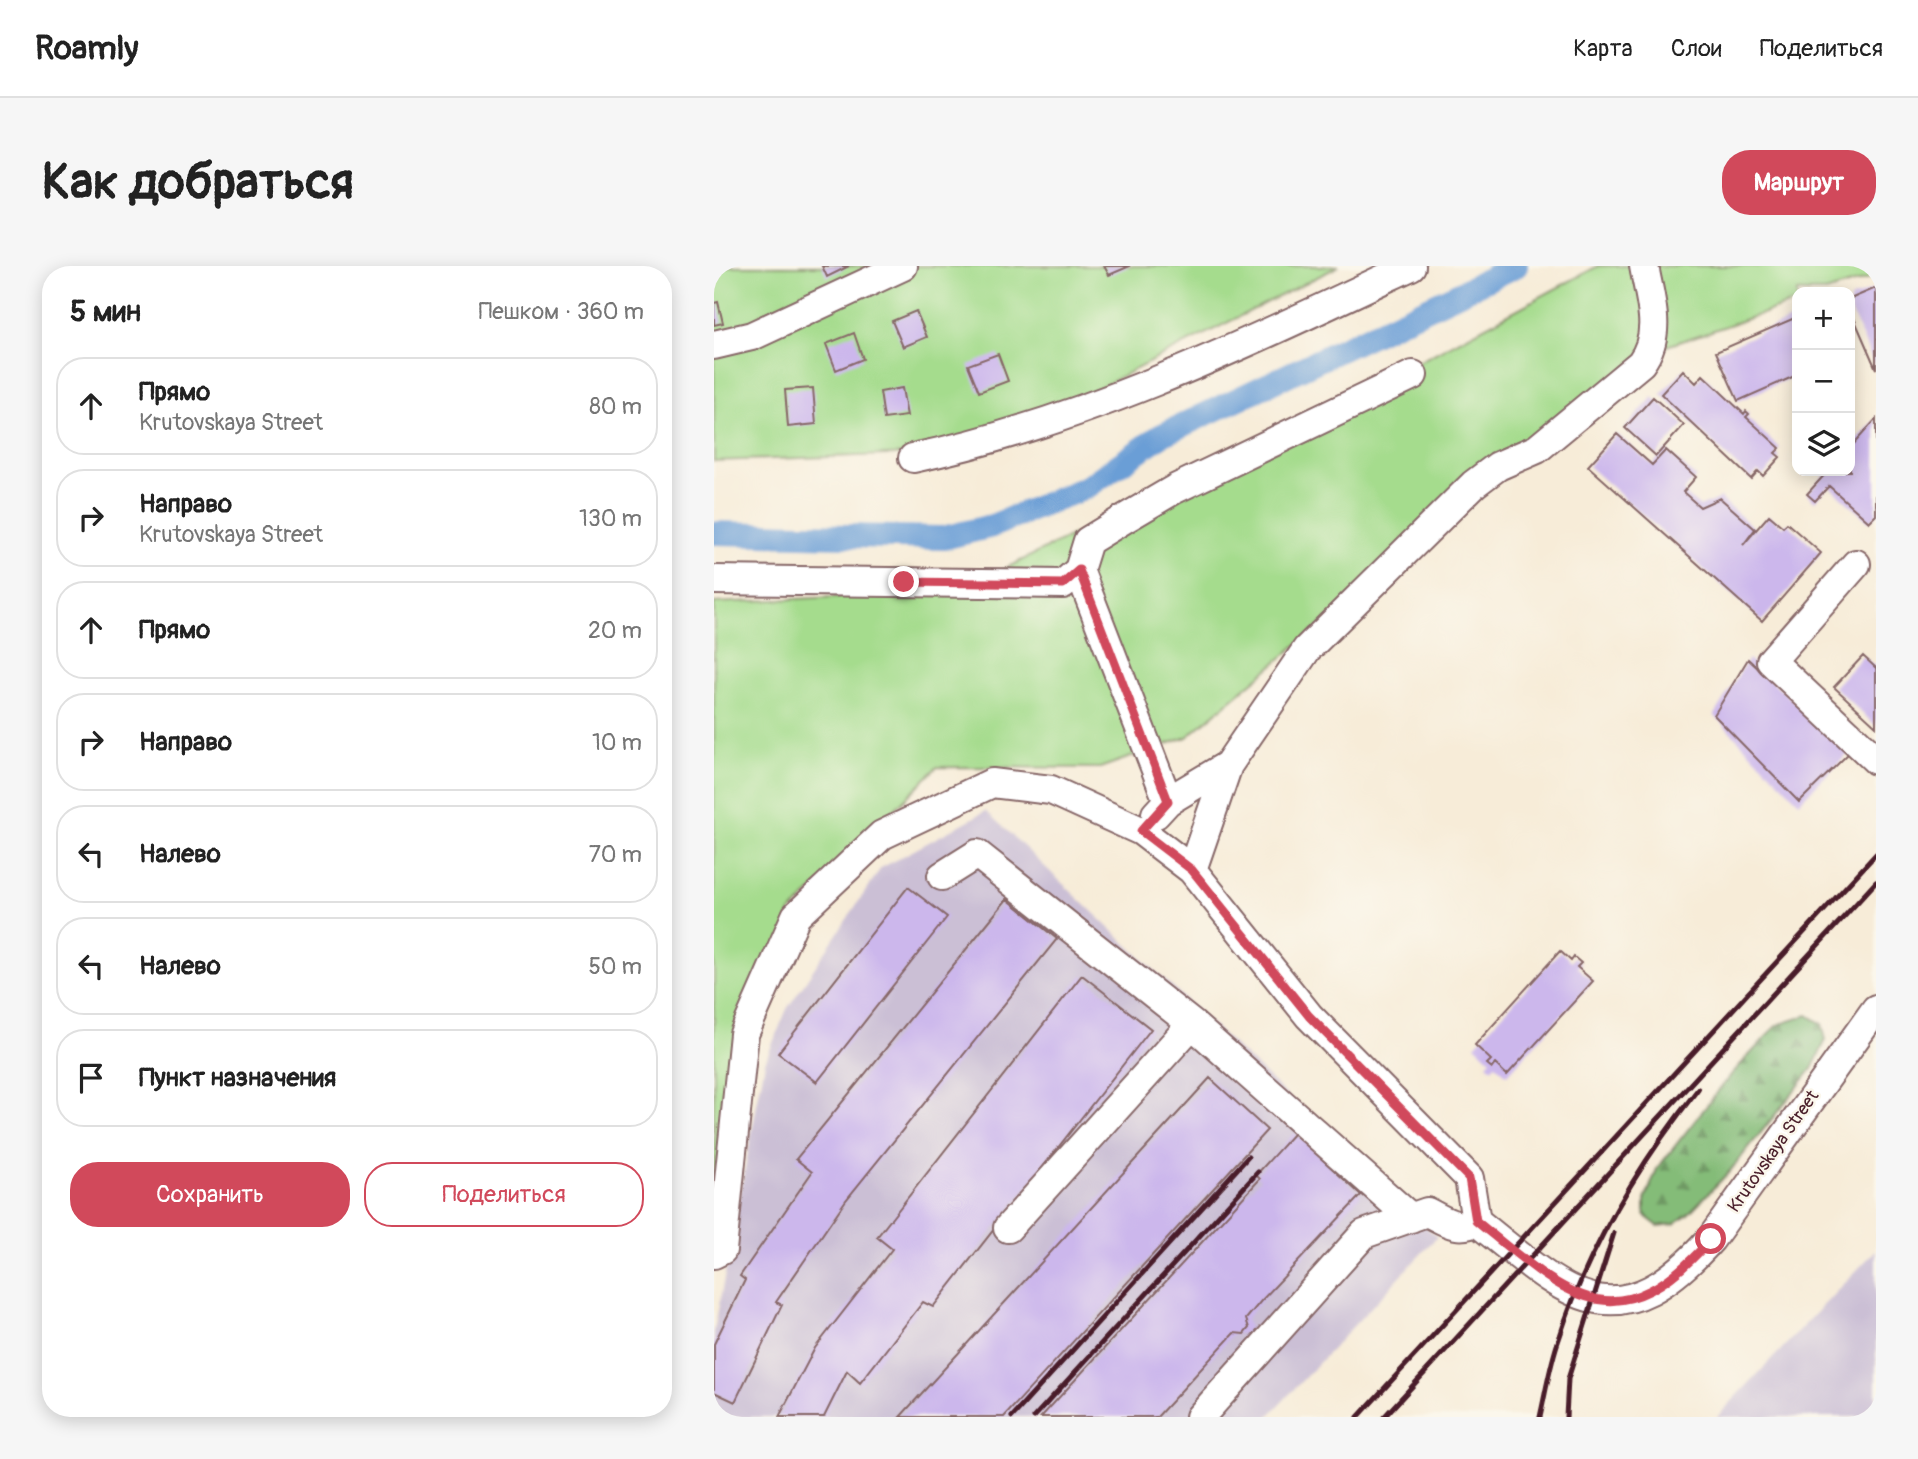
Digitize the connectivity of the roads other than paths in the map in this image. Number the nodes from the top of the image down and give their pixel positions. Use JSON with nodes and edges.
{"nodes":[{"id":1,"x":903,"y":266,"type":"edge"},
{"id":2,"x":1411,"y":266,"type":"edge"},
{"id":3,"x":1644,"y":266,"type":"edge"},
{"id":4,"x":714,"y":345,"type":"edge"},
{"id":5,"x":1413,"y":374,"type":"dead end"},
{"id":6,"x":913,"y":458,"type":"dead end"},
{"id":7,"x":1856,"y":564,"type":"dead end"},
{"id":8,"x":1079,"y":570,"type":"junction"},
{"id":9,"x":714,"y":580,"type":"edge"},
{"id":10,"x":1876,"y":760,"type":"edge"},
{"id":11,"x":1228,"y":765,"type":"junction"},
{"id":12,"x":1168,"y":801,"type":"junction"},
{"id":13,"x":1141,"y":831,"type":"junction"},
{"id":14,"x":1192,"y":870,"type":"junction"},
{"id":15,"x":942,"y":876,"type":"dead end"},
{"id":16,"x":1876,"y":1009,"type":"edge"},
{"id":17,"x":1192,"y":1024,"type":"junction"},
{"id":18,"x":1411,"y":1218,"type":"junction"},
{"id":19,"x":1476,"y":1221,"type":"junction"},
{"id":20,"x":1008,"y":1228,"type":"dead end"},
{"id":21,"x":714,"y":1254,"type":"edge"},
{"id":22,"x":1200,"y":1417,"type":"edge"}],
"edges":[{"from":1,"to":4,"type":"street"},
{"from":2,"to":6,"type":"street"},
{"from":3,"to":11,"type":"street"},
{"from":5,"to":8,"type":"street"},
{"from":7,"to":10,"type":"street"},
{"from":8,"to":9,"type":"street"},
{"from":8,"to":12,"type":"street"},
{"from":11,"to":12,"type":"street"},
{"from":11,"to":14,"type":"street"},
{"from":12,"to":13,"type":"street"},
{"from":13,"to":14,"type":"street"},
{"from":13,"to":21,"type":"street"},
{"from":14,"to":19,"type":"street"},
{"from":15,"to":17,"type":"street"},
{"from":16,"to":19,"type":"street","name":"Krutovskaya Street"},
{"from":17,"to":18,"type":"street"},
{"from":17,"to":20,"type":"street"},
{"from":18,"to":19,"type":"street"},
{"from":18,"to":22,"type":"street"}]}
